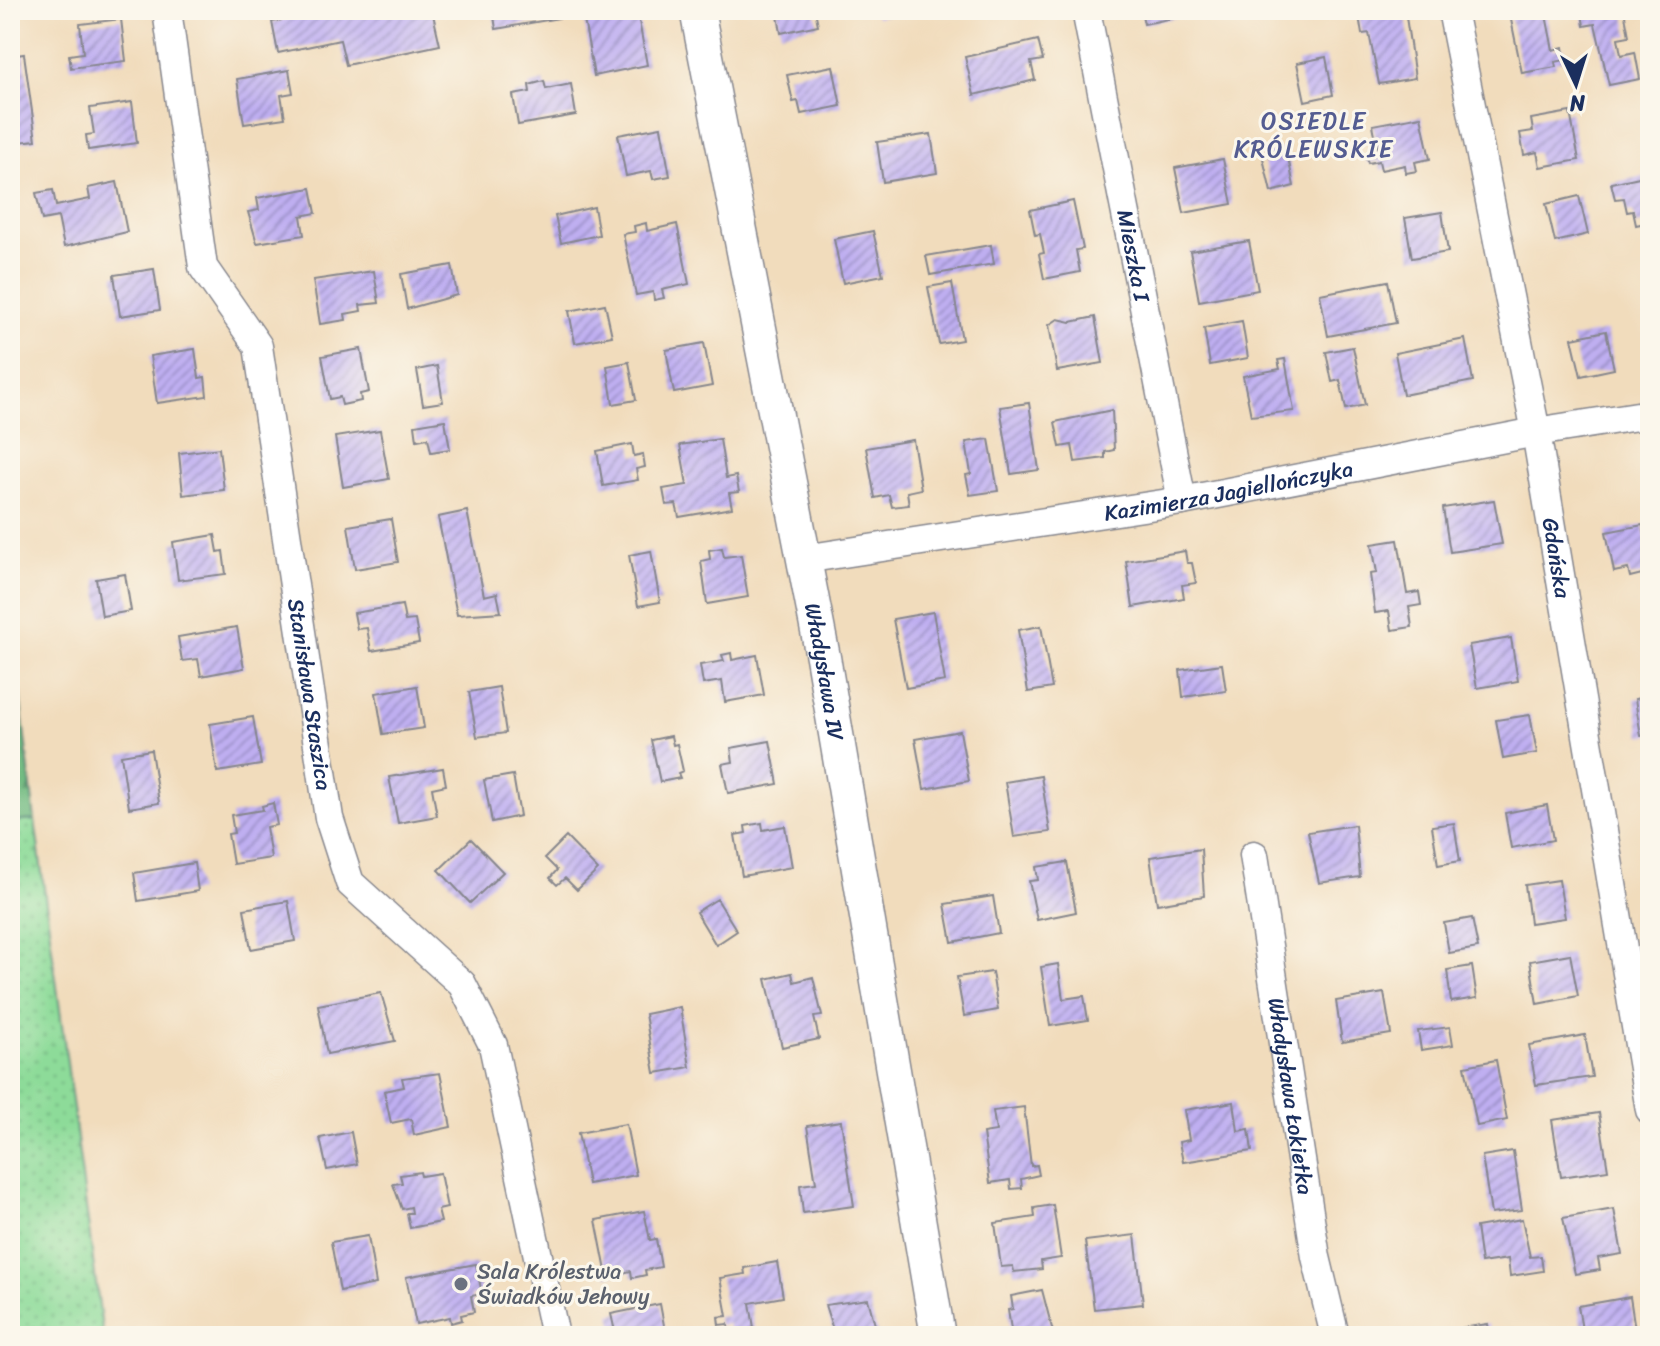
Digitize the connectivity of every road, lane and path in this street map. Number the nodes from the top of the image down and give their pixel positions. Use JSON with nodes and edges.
{"nodes":[{"id":1,"x":167,"y":10,"type":"edge"},
{"id":2,"x":697,"y":10,"type":"edge"},
{"id":3,"x":1086,"y":10,"type":"edge"},
{"id":4,"x":1452,"y":10,"type":"edge"},
{"id":5,"x":1650,"y":414,"type":"edge"},
{"id":6,"x":1536,"y":432,"type":"junction"},
{"id":7,"x":1182,"y":501,"type":"junction"},
{"id":8,"x":804,"y":559,"type":"junction"},
{"id":9,"x":1254,"y":855,"type":"dead end"},
{"id":10,"x":1650,"y":1110,"type":"edge"},
{"id":11,"x":555,"y":1336,"type":"edge"},
{"id":12,"x":938,"y":1336,"type":"edge"},
{"id":13,"x":1335,"y":1336,"type":"edge"}],
"edges":[{"from":1,"to":11,"type":"street","name":"Stanisława Staszica"},
{"from":2,"to":8,"type":"street","name":"Władysława IV"},
{"from":3,"to":7,"type":"street","name":"Mieszka I"},
{"from":4,"to":6,"type":"street","name":"Gdańska"},
{"from":5,"to":6,"type":"street","name":"Kazimierza Jagiellończyka"},
{"from":6,"to":7,"type":"street","name":"Kazimierza Jagiellończyka"},
{"from":6,"to":10,"type":"street","name":"Gdańska"},
{"from":7,"to":8,"type":"street","name":"Kazimierza Jagiellończyka"},
{"from":8,"to":12,"type":"street","name":"Władysława IV"},
{"from":9,"to":13,"type":"street","name":"Władysława Łokietka"}]}
